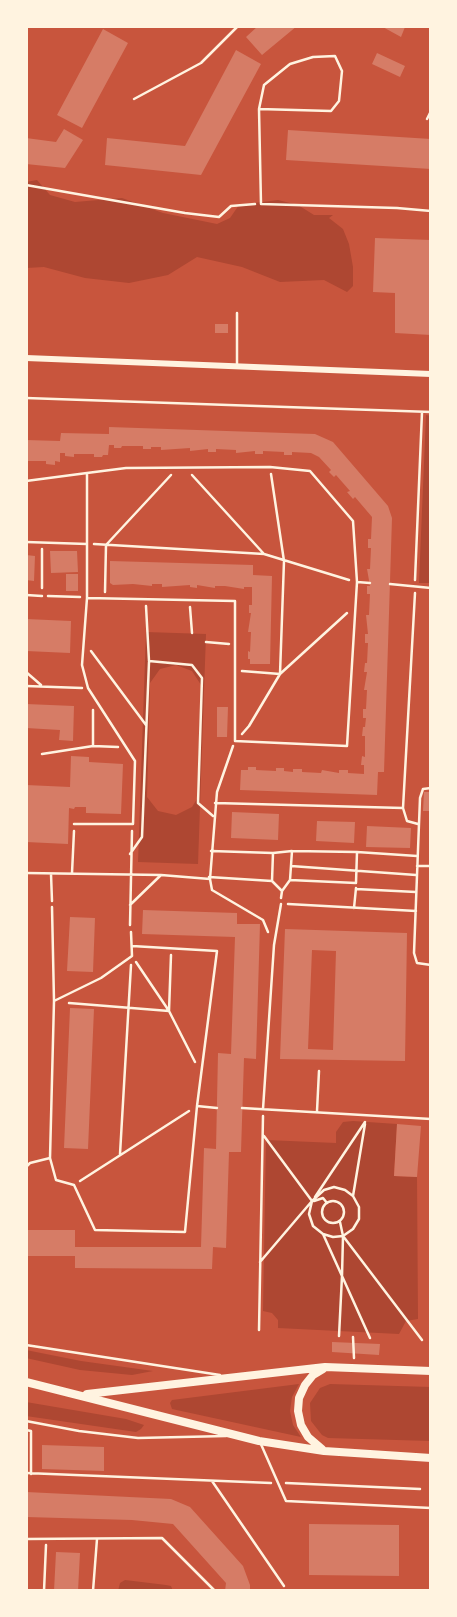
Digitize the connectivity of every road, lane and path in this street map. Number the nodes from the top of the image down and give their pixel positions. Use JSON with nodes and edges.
{"nodes":[{"id":1,"x":238,"y":26,"type":"edge"},
{"id":2,"x":134,"y":99,"type":"dead end"},
{"id":3,"x":259,"y":109,"type":"junction"},
{"id":4,"x":431,"y":111,"type":"edge"},
{"id":5,"x":427,"y":119,"type":"dead end"},
{"id":6,"x":26,"y":185,"type":"edge"},
{"id":7,"x":261,"y":204,"type":"junction"},
{"id":8,"x":431,"y":211,"type":"edge"},
{"id":9,"x":237,"y":313,"type":"dead end"},
{"id":10,"x":26,"y":358,"type":"edge"},
{"id":11,"x":237,"y":366,"type":"junction"},
{"id":12,"x":431,"y":374,"type":"edge"},
{"id":13,"x":26,"y":398,"type":"edge"},
{"id":14,"x":422,"y":412,"type":"junction"},
{"id":15,"x":431,"y":412,"type":"edge"},
{"id":16,"x":270,"y":467,"type":"junction"},
{"id":17,"x":176,"y":469,"type":"junction"},
{"id":18,"x":187,"y":469,"type":"junction"},
{"id":19,"x":86,"y":473,"type":"junction"},
{"id":20,"x":26,"y":481,"type":"edge"},
{"id":21,"x":26,"y":542,"type":"edge"},
{"id":22,"x":42,"y":542,"type":"junction"},
{"id":23,"x":87,"y":544,"type":"junction"},
{"id":24,"x":106,"y":545,"type":"junction"},
{"id":25,"x":264,"y":554,"type":"junction"},
{"id":26,"x":284,"y":561,"type":"junction"},
{"id":27,"x":357,"y":582,"type":"junction"},
{"id":28,"x":370,"y":583,"type":"dead end"},
{"id":29,"x":390,"y":584,"type":"dead end"},
{"id":30,"x":415,"y":586,"type":"junction"},
{"id":31,"x":431,"y":588,"type":"edge"},
{"id":32,"x":26,"y":595,"type":"edge"},
{"id":33,"x":42,"y":596,"type":"junction"},
{"id":34,"x":87,"y":598,"type":"junction"},
{"id":35,"x":104,"y":598,"type":"junction"},
{"id":36,"x":145,"y":600,"type":"junction"},
{"id":37,"x":189,"y":600,"type":"junction"},
{"id":38,"x":355,"y":606,"type":"junction"},
{"id":39,"x":192,"y":633,"type":"dead end"},
{"id":40,"x":84,"y":642,"type":"junction"},
{"id":41,"x":206,"y":642,"type":"dead end"},
{"id":42,"x":235,"y":645,"type":"junction"},
{"id":43,"x":149,"y":661,"type":"junction"},
{"id":44,"x":235,"y":670,"type":"junction"},
{"id":45,"x":26,"y":672,"type":"edge"},
{"id":46,"x":280,"y":674,"type":"junction"},
{"id":47,"x":26,"y":686,"type":"edge"},
{"id":48,"x":42,"y":686,"type":"junction"},
{"id":49,"x":88,"y":688,"type":"junction"},
{"id":50,"x":93,"y":696,"type":"junction"},
{"id":51,"x":146,"y":725,"type":"junction"},
{"id":52,"x":235,"y":741,"type":"junction"},
{"id":53,"x":93,"y":746,"type":"junction"},
{"id":54,"x":127,"y":747,"type":"junction"},
{"id":55,"x":42,"y":754,"type":"dead end"},
{"id":56,"x":431,"y":788,"type":"edge"},
{"id":57,"x":215,"y":804,"type":"junction"},
{"id":58,"x":403,"y":808,"type":"junction"},
{"id":59,"x":214,"y":817,"type":"junction"},
{"id":60,"x":74,"y":824,"type":"joint"},
{"id":61,"x":133,"y":824,"type":"junction"},
{"id":62,"x":418,"y":824,"type":"junction"},
{"id":63,"x":211,"y":851,"type":"junction"},
{"id":64,"x":292,"y":851,"type":"junction"},
{"id":65,"x":357,"y":852,"type":"junction"},
{"id":66,"x":273,"y":853,"type":"junction"},
{"id":67,"x":130,"y":854,"type":"junction"},
{"id":68,"x":417,"y":856,"type":"junction"},
{"id":69,"x":291,"y":866,"type":"junction"},
{"id":70,"x":417,"y":866,"type":"junction"},
{"id":71,"x":431,"y":866,"type":"edge"},
{"id":72,"x":357,"y":870,"type":"junction"},
{"id":73,"x":26,"y":873,"type":"edge"},
{"id":74,"x":51,"y":873,"type":"junction"},
{"id":75,"x":72,"y":873,"type":"junction"},
{"id":76,"x":161,"y":875,"type":"junction"},
{"id":77,"x":416,"y":875,"type":"junction"},
{"id":78,"x":130,"y":876,"type":"junction"},
{"id":79,"x":210,"y":878,"type":"junction"},
{"id":80,"x":290,"y":880,"type":"junction"},
{"id":81,"x":272,"y":881,"type":"junction"},
{"id":82,"x":356,"y":883,"type":"junction"},
{"id":83,"x":356,"y":888,"type":"junction"},
{"id":84,"x":282,"y":891,"type":"junction"},
{"id":85,"x":416,"y":892,"type":"junction"},
{"id":86,"x":281,"y":904,"type":"junction"},
{"id":87,"x":130,"y":905,"type":"junction"},
{"id":88,"x":52,"y":907,"type":"joint"},
{"id":89,"x":354,"y":908,"type":"junction"},
{"id":90,"x":416,"y":911,"type":"junction"},
{"id":91,"x":130,"y":932,"type":"joint"},
{"id":92,"x":274,"y":945,"type":"junction"},
{"id":93,"x":132,"y":946,"type":"junction"},
{"id":94,"x":171,"y":948,"type":"junction"},
{"id":95,"x":132,"y":956,"type":"junction"},
{"id":96,"x":431,"y":965,"type":"edge"},
{"id":97,"x":54,"y":1001,"type":"junction"},
{"id":98,"x":129,"y":1009,"type":"junction"},
{"id":99,"x":169,"y":1011,"type":"junction"},
{"id":100,"x":319,"y":1071,"type":"dead end"},
{"id":101,"x":201,"y":1075,"type":"junction"},
{"id":102,"x":197,"y":1106,"type":"junction"},
{"id":103,"x":217,"y":1108,"type":"dead end"},
{"id":104,"x":242,"y":1108,"type":"dead end"},
{"id":105,"x":263,"y":1109,"type":"junction"},
{"id":106,"x":317,"y":1112,"type":"junction"},
{"id":107,"x":368,"y":1114,"type":"junction"},
{"id":108,"x":431,"y":1119,"type":"edge"},
{"id":109,"x":366,"y":1121,"type":"junction"},
{"id":110,"x":263,"y":1136,"type":"junction"},
{"id":111,"x":120,"y":1154,"type":"junction"},
{"id":112,"x":50,"y":1158,"type":"junction"},
{"id":113,"x":26,"y":1167,"type":"edge"},
{"id":114,"x":74,"y":1185,"type":"junction"},
{"id":115,"x":353,"y":1196,"type":"junction"},
{"id":116,"x":312,"y":1201,"type":"junction"},
{"id":117,"x":328,"y":1203,"type":"junction"},
{"id":118,"x":340,"y":1222,"type":"junction"},
{"id":119,"x":323,"y":1234,"type":"junction"},
{"id":120,"x":343,"y":1236,"type":"junction"},
{"id":121,"x":260,"y":1262,"type":"junction"},
{"id":122,"x":342,"y":1276,"type":"junction"},
{"id":123,"x":258,"y":1330,"type":"dead end"},
{"id":124,"x":339,"y":1336,"type":"dead end"},
{"id":125,"x":353,"y":1337,"type":"dead end"},
{"id":126,"x":370,"y":1338,"type":"dead end"},
{"id":127,"x":422,"y":1340,"type":"dead end"},
{"id":128,"x":26,"y":1345,"type":"edge"},
{"id":129,"x":325,"y":1367,"type":"junction"},
{"id":130,"x":355,"y":1367,"type":"junction"},
{"id":131,"x":431,"y":1371,"type":"edge"},
{"id":132,"x":229,"y":1377,"type":"junction"},
{"id":133,"x":26,"y":1382,"type":"edge"},
{"id":134,"x":82,"y":1394,"type":"junction"},
{"id":135,"x":26,"y":1421,"type":"edge"},
{"id":136,"x":26,"y":1430,"type":"edge"},
{"id":137,"x":234,"y":1436,"type":"junction"},
{"id":138,"x":259,"y":1441,"type":"junction"},
{"id":139,"x":324,"y":1451,"type":"junction"},
{"id":140,"x":431,"y":1458,"type":"edge"},
{"id":141,"x":26,"y":1473,"type":"edge"},
{"id":142,"x":30,"y":1474,"type":"junction"},
{"id":143,"x":212,"y":1480,"type":"junction"},
{"id":144,"x":278,"y":1483,"type":"junction"},
{"id":145,"x":420,"y":1489,"type":"dead end"},
{"id":146,"x":431,"y":1508,"type":"edge"},
{"id":147,"x":26,"y":1539,"type":"edge"},
{"id":148,"x":46,"y":1539,"type":"junction"},
{"id":149,"x":96,"y":1539,"type":"junction"},
{"id":150,"x":286,"y":1590,"type":"edge"},
{"id":151,"x":44,"y":1591,"type":"edge"},
{"id":152,"x":93,"y":1591,"type":"edge"},
{"id":153,"x":215,"y":1591,"type":"edge"},
{"id":154,"x":380,"y":1591,"type":"edge"}],
"edges":[{"from":1,"to":2,"type":"lane"},
{"from":3,"to":3,"type":"lane"},
{"from":3,"to":7,"type":"lane"},
{"from":4,"to":5,"type":"lane"},
{"from":6,"to":7,"type":"path"},
{"from":7,"to":8,"type":"lane"},
{"from":9,"to":11,"type":"lane"},
{"from":10,"to":11,"type":"street"},
{"from":11,"to":12,"type":"street"},
{"from":13,"to":14,"type":"path"},
{"from":14,"to":15,"type":"path"},
{"from":14,"to":30,"type":"path"},
{"from":16,"to":18,"type":"lane"},
{"from":16,"to":26,"type":"path"},
{"from":16,"to":27,"type":"lane"},
{"from":17,"to":18,"type":"lane"},
{"from":17,"to":19,"type":"lane"},
{"from":17,"to":24,"type":"path"},
{"from":18,"to":25,"type":"path"},
{"from":19,"to":20,"type":"lane"},
{"from":19,"to":23,"type":"lane"},
{"from":21,"to":22,"type":"lane"},
{"from":22,"to":23,"type":"lane"},
{"from":22,"to":33,"type":"path"},
{"from":23,"to":24,"type":"path"},
{"from":23,"to":34,"type":"lane"},
{"from":24,"to":25,"type":"path"},
{"from":24,"to":35,"type":"path"},
{"from":25,"to":26,"type":"path"},
{"from":26,"to":27,"type":"path"},
{"from":26,"to":46,"type":"path"},
{"from":27,"to":28,"type":"lane"},
{"from":27,"to":38,"type":"lane"},
{"from":29,"to":30,"type":"lane"},
{"from":30,"to":31,"type":"lane"},
{"from":30,"to":58,"type":"path"},
{"from":32,"to":33,"type":"lane"},
{"from":33,"to":34,"type":"path"},
{"from":34,"to":35,"type":"lane"},
{"from":34,"to":40,"type":"lane"},
{"from":35,"to":36,"type":"lane"},
{"from":36,"to":37,"type":"lane"},
{"from":36,"to":43,"type":"path"},
{"from":37,"to":39,"type":"path"},
{"from":37,"to":42,"type":"lane"},
{"from":38,"to":46,"type":"path"},
{"from":38,"to":52,"type":"lane"},
{"from":40,"to":49,"type":"lane"},
{"from":40,"to":51,"type":"path"},
{"from":41,"to":42,"type":"path"},
{"from":42,"to":44,"type":"lane"},
{"from":43,"to":51,"type":"path"},
{"from":43,"to":59,"type":"path"},
{"from":44,"to":46,"type":"path"},
{"from":44,"to":52,"type":"lane"},
{"from":45,"to":48,"type":"path"},
{"from":46,"to":52,"type":"path"},
{"from":47,"to":48,"type":"path"},
{"from":48,"to":49,"type":"path"},
{"from":49,"to":50,"type":"lane"},
{"from":50,"to":53,"type":"path"},
{"from":50,"to":54,"type":"lane"},
{"from":51,"to":67,"type":"path"},
{"from":52,"to":57,"type":"path"},
{"from":53,"to":54,"type":"path"},
{"from":53,"to":55,"type":"path"},
{"from":54,"to":61,"type":"lane"},
{"from":56,"to":62,"type":"path"},
{"from":57,"to":58,"type":"path"},
{"from":57,"to":59,"type":"path"},
{"from":58,"to":62,"type":"path"},
{"from":59,"to":63,"type":"path"},
{"from":60,"to":61,"type":"lane"},
{"from":60,"to":75,"type":"path"},
{"from":61,"to":67,"type":"path"},
{"from":62,"to":68,"type":"path"},
{"from":63,"to":66,"type":"path"},
{"from":63,"to":79,"type":"path"},
{"from":64,"to":65,"type":"path"},
{"from":64,"to":66,"type":"path"},
{"from":64,"to":69,"type":"path"},
{"from":65,"to":68,"type":"path"},
{"from":65,"to":72,"type":"path"},
{"from":66,"to":81,"type":"path"},
{"from":67,"to":78,"type":"path"},
{"from":68,"to":70,"type":"path"},
{"from":69,"to":72,"type":"path"},
{"from":69,"to":80,"type":"path"},
{"from":70,"to":71,"type":"path"},
{"from":70,"to":77,"type":"path"},
{"from":72,"to":77,"type":"path"},
{"from":72,"to":82,"type":"path"},
{"from":73,"to":74,"type":"path"},
{"from":74,"to":75,"type":"path"},
{"from":74,"to":88,"type":"path"},
{"from":75,"to":78,"type":"path"},
{"from":76,"to":78,"type":"path"},
{"from":76,"to":79,"type":"path"},
{"from":76,"to":87,"type":"path"},
{"from":77,"to":85,"type":"path"},
{"from":78,"to":87,"type":"path"},
{"from":79,"to":81,"type":"path"},
{"from":79,"to":92,"type":"path"},
{"from":80,"to":82,"type":"path"},
{"from":80,"to":84,"type":"path"},
{"from":81,"to":84,"type":"path"},
{"from":82,"to":83,"type":"path"},
{"from":83,"to":85,"type":"path"},
{"from":83,"to":89,"type":"path"},
{"from":84,"to":86,"type":"path"},
{"from":85,"to":90,"type":"path"},
{"from":86,"to":89,"type":"path"},
{"from":86,"to":92,"type":"lane"},
{"from":87,"to":91,"type":"path"},
{"from":88,"to":97,"type":"lane"},
{"from":89,"to":90,"type":"path"},
{"from":90,"to":96,"type":"path"},
{"from":91,"to":93,"type":"lane"},
{"from":92,"to":105,"type":"lane"},
{"from":93,"to":94,"type":"lane"},
{"from":93,"to":95,"type":"lane"},
{"from":94,"to":99,"type":"path"},
{"from":94,"to":101,"type":"lane"},
{"from":95,"to":97,"type":"lane"},
{"from":95,"to":98,"type":"path"},
{"from":95,"to":99,"type":"path"},
{"from":97,"to":98,"type":"path"},
{"from":97,"to":112,"type":"lane"},
{"from":98,"to":99,"type":"path"},
{"from":98,"to":111,"type":"path"},
{"from":99,"to":101,"type":"path"},
{"from":100,"to":106,"type":"lane"},
{"from":101,"to":102,"type":"lane"},
{"from":102,"to":103,"type":"lane"},
{"from":102,"to":111,"type":"path"},
{"from":102,"to":114,"type":"lane"},
{"from":104,"to":105,"type":"lane"},
{"from":105,"to":106,"type":"lane"},
{"from":105,"to":110,"type":"path"},
{"from":106,"to":107,"type":"lane"},
{"from":107,"to":108,"type":"lane"},
{"from":107,"to":109,"type":"path"},
{"from":109,"to":115,"type":"path"},
{"from":109,"to":116,"type":"path"},
{"from":110,"to":116,"type":"path"},
{"from":110,"to":121,"type":"path"},
{"from":111,"to":114,"type":"path"},
{"from":112,"to":113,"type":"lane"},
{"from":112,"to":114,"type":"lane"},
{"from":115,"to":116,"type":"path"},
{"from":115,"to":120,"type":"path"},
{"from":116,"to":117,"type":"path"},
{"from":116,"to":119,"type":"path"},
{"from":116,"to":121,"type":"path"},
{"from":117,"to":118,"type":"path"},
{"from":117,"to":118,"type":"path"},
{"from":118,"to":120,"type":"path"},
{"from":119,"to":120,"type":"path"},
{"from":119,"to":122,"type":"path"},
{"from":120,"to":122,"type":"path"},
{"from":120,"to":127,"type":"path"},
{"from":121,"to":123,"type":"path"},
{"from":122,"to":124,"type":"path"},
{"from":122,"to":126,"type":"path"},
{"from":125,"to":130,"type":"path"},
{"from":128,"to":132,"type":"lane"},
{"from":129,"to":130,"type":"main road"},
{"from":129,"to":132,"type":"main road"},
{"from":129,"to":139,"type":"main road"},
{"from":130,"to":131,"type":"main road"},
{"from":132,"to":134,"type":"main road"},
{"from":133,"to":134,"type":"main road"},
{"from":134,"to":137,"type":"main road"},
{"from":135,"to":137,"type":"lane"},
{"from":136,"to":142,"type":"path"},
{"from":137,"to":138,"type":"main road"},
{"from":138,"to":139,"type":"main road"},
{"from":138,"to":144,"type":"lane"},
{"from":139,"to":140,"type":"main road"},
{"from":141,"to":142,"type":"path"},
{"from":142,"to":143,"type":"path"},
{"from":143,"to":144,"type":"path"},
{"from":143,"to":150,"type":"path"},
{"from":144,"to":145,"type":"path"},
{"from":144,"to":146,"type":"lane"},
{"from":147,"to":148,"type":"lane"},
{"from":148,"to":149,"type":"lane"},
{"from":148,"to":151,"type":"path"},
{"from":149,"to":152,"type":"lane"},
{"from":149,"to":153,"type":"lane"},
{"from":150,"to":154,"type":"lane"}]}
